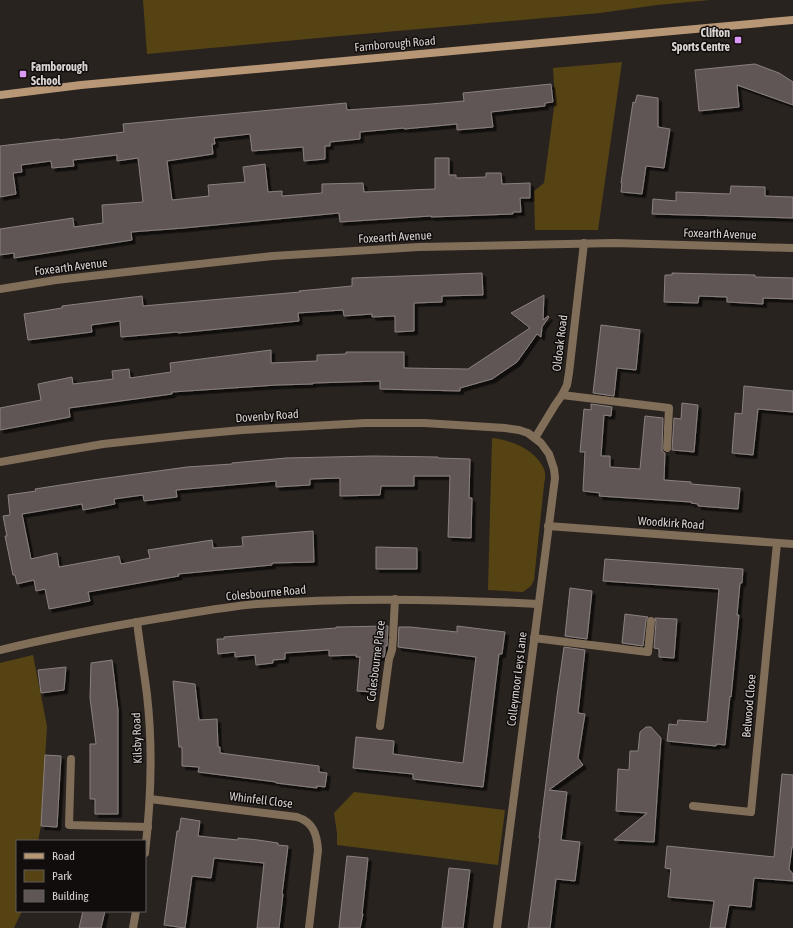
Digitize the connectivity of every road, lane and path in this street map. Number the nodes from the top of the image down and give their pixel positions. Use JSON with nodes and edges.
{"nodes":[{"id":1,"x":793,"y":20,"type":"edge"},
{"id":2,"x":0,"y":95,"type":"edge"},
{"id":3,"x":584,"y":243,"type":"junction"},
{"id":4,"x":793,"y":248,"type":"edge"},
{"id":5,"x":0,"y":289,"type":"edge"},
{"id":6,"x":562,"y":395,"type":"junction"},
{"id":7,"x":535,"y":438,"type":"junction"},
{"id":8,"x":668,"y":448,"type":"dead end"},
{"id":9,"x":0,"y":462,"type":"edge"},
{"id":10,"x":548,"y":526,"type":"junction"},
{"id":11,"x":777,"y":543,"type":"junction"},
{"id":12,"x":793,"y":544,"type":"edge"},
{"id":13,"x":395,"y":599,"type":"junction"},
{"id":14,"x":538,"y":604,"type":"junction"},
{"id":15,"x":651,"y":621,"type":"dead end"},
{"id":16,"x":137,"y":622,"type":"junction"},
{"id":17,"x":534,"y":638,"type":"junction"},
{"id":18,"x":0,"y":648,"type":"edge"},
{"id":19,"x":380,"y":726,"type":"dead end"},
{"id":20,"x":71,"y":759,"type":"dead end"},
{"id":21,"x":150,"y":799,"type":"junction"},
{"id":22,"x":693,"y":806,"type":"dead end"},
{"id":23,"x":148,"y":828,"type":"junction"},
{"id":24,"x":146,"y":845,"type":"edge"},
{"id":25,"x":136,"y":912,"type":"edge"},
{"id":26,"x":133,"y":928,"type":"edge"},
{"id":27,"x":309,"y":928,"type":"edge"},
{"id":28,"x":497,"y":928,"type":"edge"}],
"edges":[{"from":1,"to":2,"type":"street","name":"Farnborough Road"},
{"from":3,"to":4,"type":"street","name":"Foxearth Avenue"},
{"from":3,"to":5,"type":"street","name":"Foxearth Avenue"},
{"from":3,"to":6,"type":"street","name":"Oldoak Road"},
{"from":6,"to":7,"type":"street","name":"Oldoak Road"},
{"from":6,"to":8,"type":"street"},
{"from":7,"to":9,"type":"street","name":"Dovenby Road"},
{"from":7,"to":10,"type":"street","name":"Colleymoor Leys Lane"},
{"from":10,"to":11,"type":"street","name":"Woodkirk Road"},
{"from":10,"to":14,"type":"street","name":"Colleymoor Leys Lane"},
{"from":11,"to":12,"type":"street","name":"Woodkirk Road"},
{"from":11,"to":22,"type":"street","name":"Belwood Close"},
{"from":13,"to":14,"type":"street","name":"Colesbourne Road"},
{"from":13,"to":16,"type":"street","name":"Colesbourne Road"},
{"from":13,"to":19,"type":"street","name":"Colesbourne Place"},
{"from":14,"to":17,"type":"street","name":"Colleymoor Leys Lane"},
{"from":15,"to":17,"type":"street"},
{"from":16,"to":18,"type":"street","name":"Colesbourne Road"},
{"from":16,"to":21,"type":"street","name":"Kilsby Road"},
{"from":17,"to":28,"type":"street","name":"Colleymoor Leys Lane"},
{"from":20,"to":23,"type":"street"},
{"from":21,"to":23,"type":"street","name":"Kilsby Road"},
{"from":21,"to":27,"type":"street","name":"Whinfell Close"},
{"from":23,"to":24,"type":"street","name":"Kilsby Road"},
{"from":25,"to":26,"type":"street"}]}
